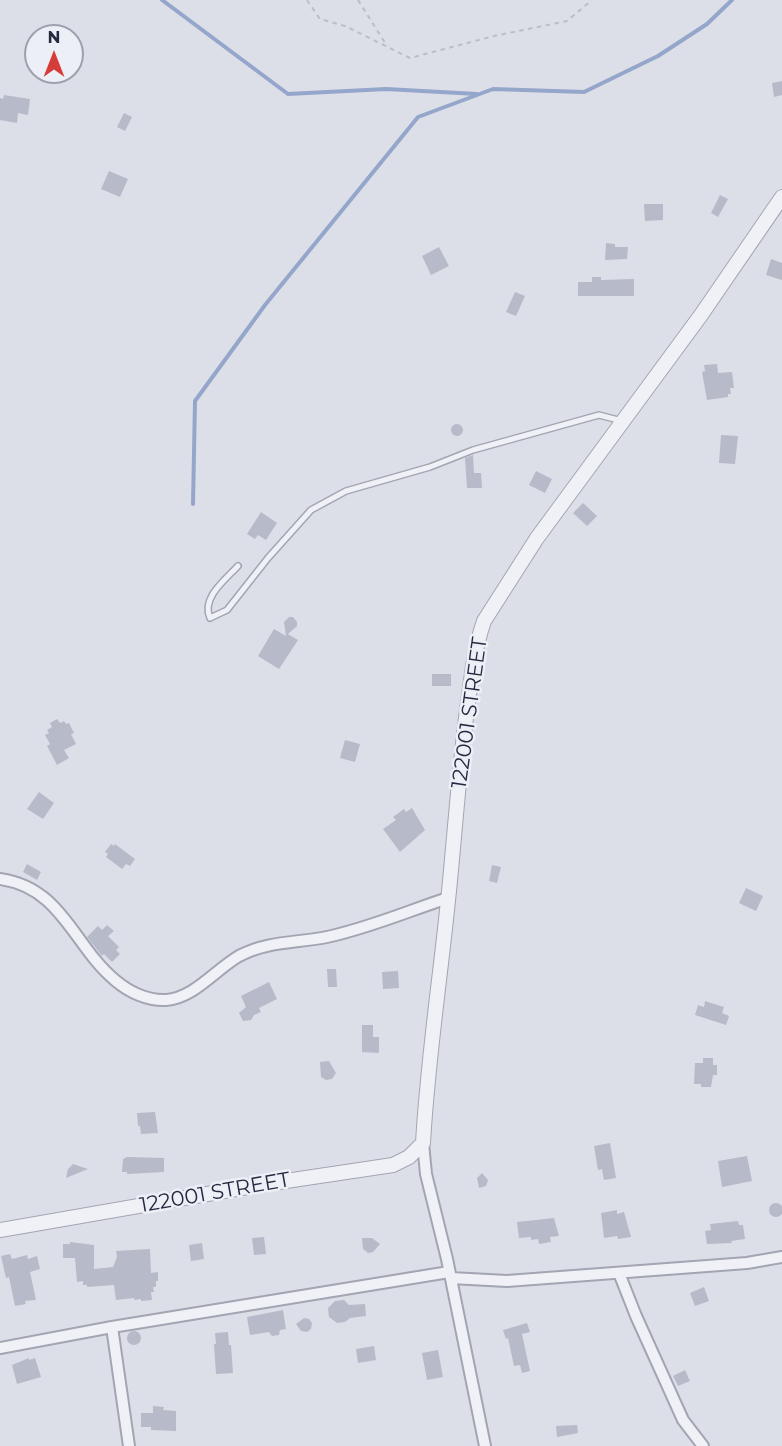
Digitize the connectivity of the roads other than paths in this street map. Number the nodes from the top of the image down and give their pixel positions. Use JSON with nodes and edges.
{"nodes":[{"id":1,"x":782,"y":197,"type":"edge"},
{"id":2,"x":624,"y":422,"type":"junction"},
{"id":3,"x":238,"y":566,"type":"dead end"},
{"id":4,"x":0,"y":879,"type":"edge"},
{"id":5,"x":448,"y":898,"type":"junction"},
{"id":6,"x":423,"y":1143,"type":"junction"},
{"id":7,"x":0,"y":1230,"type":"edge"},
{"id":8,"x":782,"y":1257,"type":"edge"},
{"id":9,"x":619,"y":1273,"type":"junction"},
{"id":10,"x":450,"y":1275,"type":"junction"},
{"id":11,"x":112,"y":1327,"type":"junction"},
{"id":12,"x":0,"y":1348,"type":"edge"},
{"id":13,"x":129,"y":1446,"type":"edge"},
{"id":14,"x":485,"y":1446,"type":"edge"},
{"id":15,"x":703,"y":1446,"type":"edge"}],
"edges":[{"from":1,"to":2,"type":"street","name":"122001 STREET"},
{"from":2,"to":3,"type":"lane"},
{"from":2,"to":5,"type":"street","name":"122001 STREET"},
{"from":4,"to":5,"type":"street"},
{"from":5,"to":6,"type":"street","name":"122001 STREET"},
{"from":6,"to":7,"type":"street","name":"122001 STREET"},
{"from":6,"to":10,"type":"street","name":"122001 STREET"},
{"from":8,"to":9,"type":"street"},
{"from":9,"to":10,"type":"street"},
{"from":9,"to":15,"type":"street"},
{"from":10,"to":11,"type":"street"},
{"from":10,"to":14,"type":"street","name":"122001 STREET"},
{"from":11,"to":12,"type":"street"},
{"from":11,"to":13,"type":"street"}]}
